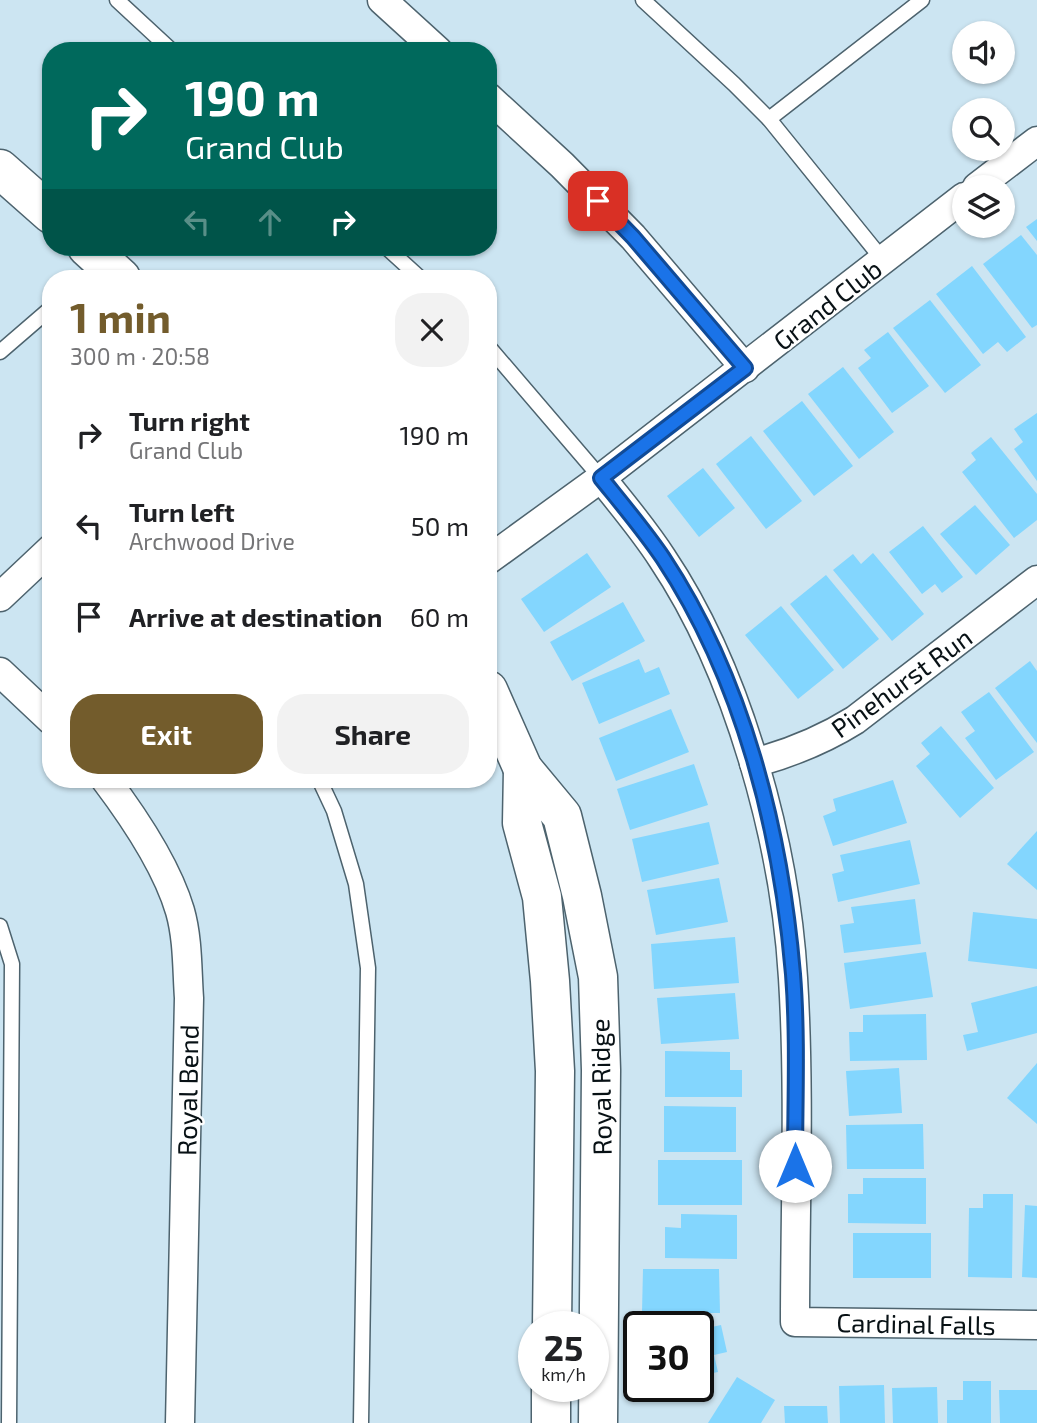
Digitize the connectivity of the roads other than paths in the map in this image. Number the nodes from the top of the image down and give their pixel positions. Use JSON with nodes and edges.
{"nodes":[{"id":1,"x":117,"y":0,"type":"edge"},
{"id":2,"x":382,"y":0,"type":"edge"},
{"id":3,"x":643,"y":0,"type":"edge"},
{"id":4,"x":922,"y":0,"type":"edge"},
{"id":5,"x":163,"y":42,"type":"edge"},
{"id":6,"x":428,"y":42,"type":"edge"},
{"id":7,"x":497,"y":105,"type":"edge"},
{"id":8,"x":769,"y":119,"type":"junction"},
{"id":9,"x":1037,"y":141,"type":"edge"},
{"id":10,"x":0,"y":169,"type":"edge"},
{"id":11,"x":993,"y":175,"type":"edge"},
{"id":12,"x":42,"y":206,"type":"edge"},
{"id":13,"x":952,"y":206,"type":"edge"},
{"id":14,"x":396,"y":256,"type":"edge"},
{"id":15,"x":883,"y":260,"type":"junction"},
{"id":16,"x":412,"y":270,"type":"edge"},
{"id":17,"x":42,"y":316,"type":"edge"},
{"id":18,"x":0,"y":352,"type":"edge"},
{"id":19,"x":497,"y":357,"type":"edge"},
{"id":20,"x":745,"y":368,"type":"junction"},
{"id":21,"x":601,"y":478,"type":"junction"},
{"id":22,"x":497,"y":553,"type":"edge"},
{"id":23,"x":42,"y":557,"type":"edge"},
{"id":24,"x":1037,"y":580,"type":"edge"},
{"id":25,"x":0,"y":597,"type":"edge"},
{"id":26,"x":0,"y":672,"type":"edge"},
{"id":27,"x":497,"y":710,"type":"edge"},
{"id":28,"x":42,"y":712,"type":"edge"},
{"id":29,"x":754,"y":763,"type":"junction"},
{"id":30,"x":523,"y":769,"type":"junction"},
{"id":31,"x":112,"y":788,"type":"edge"},
{"id":32,"x":323,"y":788,"type":"edge"},
{"id":33,"x":0,"y":926,"type":"edge"},
{"id":34,"x":552,"y":1311,"type":"edge"},
{"id":35,"x":1037,"y":1325,"type":"edge"},
{"id":36,"x":551,"y":1402,"type":"edge"},
{"id":37,"x":9,"y":1423,"type":"edge"},
{"id":38,"x":180,"y":1423,"type":"edge"},
{"id":39,"x":361,"y":1423,"type":"edge"},
{"id":40,"x":551,"y":1423,"type":"edge"},
{"id":41,"x":598,"y":1423,"type":"edge"}],
"edges":[{"from":1,"to":5,"type":"lane"},
{"from":2,"to":6,"type":"street"},
{"from":3,"to":8,"type":"lane"},
{"from":4,"to":8,"type":"lane"},
{"from":7,"to":20,"type":"street"},
{"from":8,"to":15,"type":"lane"},
{"from":9,"to":11,"type":"street"},
{"from":10,"to":12,"type":"street"},
{"from":13,"to":15,"type":"street","name":"Grand Club"},
{"from":14,"to":16,"type":"lane"},
{"from":15,"to":20,"type":"street","name":"Grand Club"},
{"from":17,"to":18,"type":"lane"},
{"from":19,"to":21,"type":"lane"},
{"from":20,"to":21,"type":"street","name":"Grand Club"},
{"from":21,"to":22,"type":"street","name":"Grand Club"},
{"from":21,"to":29,"type":"street"},
{"from":23,"to":25,"type":"street"},
{"from":24,"to":29,"type":"street","name":"Pinehurst Run"},
{"from":26,"to":28,"type":"street"},
{"from":27,"to":30,"type":"street","name":"Royal Ridge"},
{"from":29,"to":35,"type":"street","name":"Cardinal Falls"},
{"from":30,"to":34,"type":"street","name":"Royal Ridge"},
{"from":30,"to":41,"type":"street","name":"Royal Ridge"},
{"from":31,"to":38,"type":"street","name":"Royal Bend"},
{"from":32,"to":39,"type":"lane"},
{"from":33,"to":37,"type":"lane"},
{"from":36,"to":40,"type":"street"}]}
